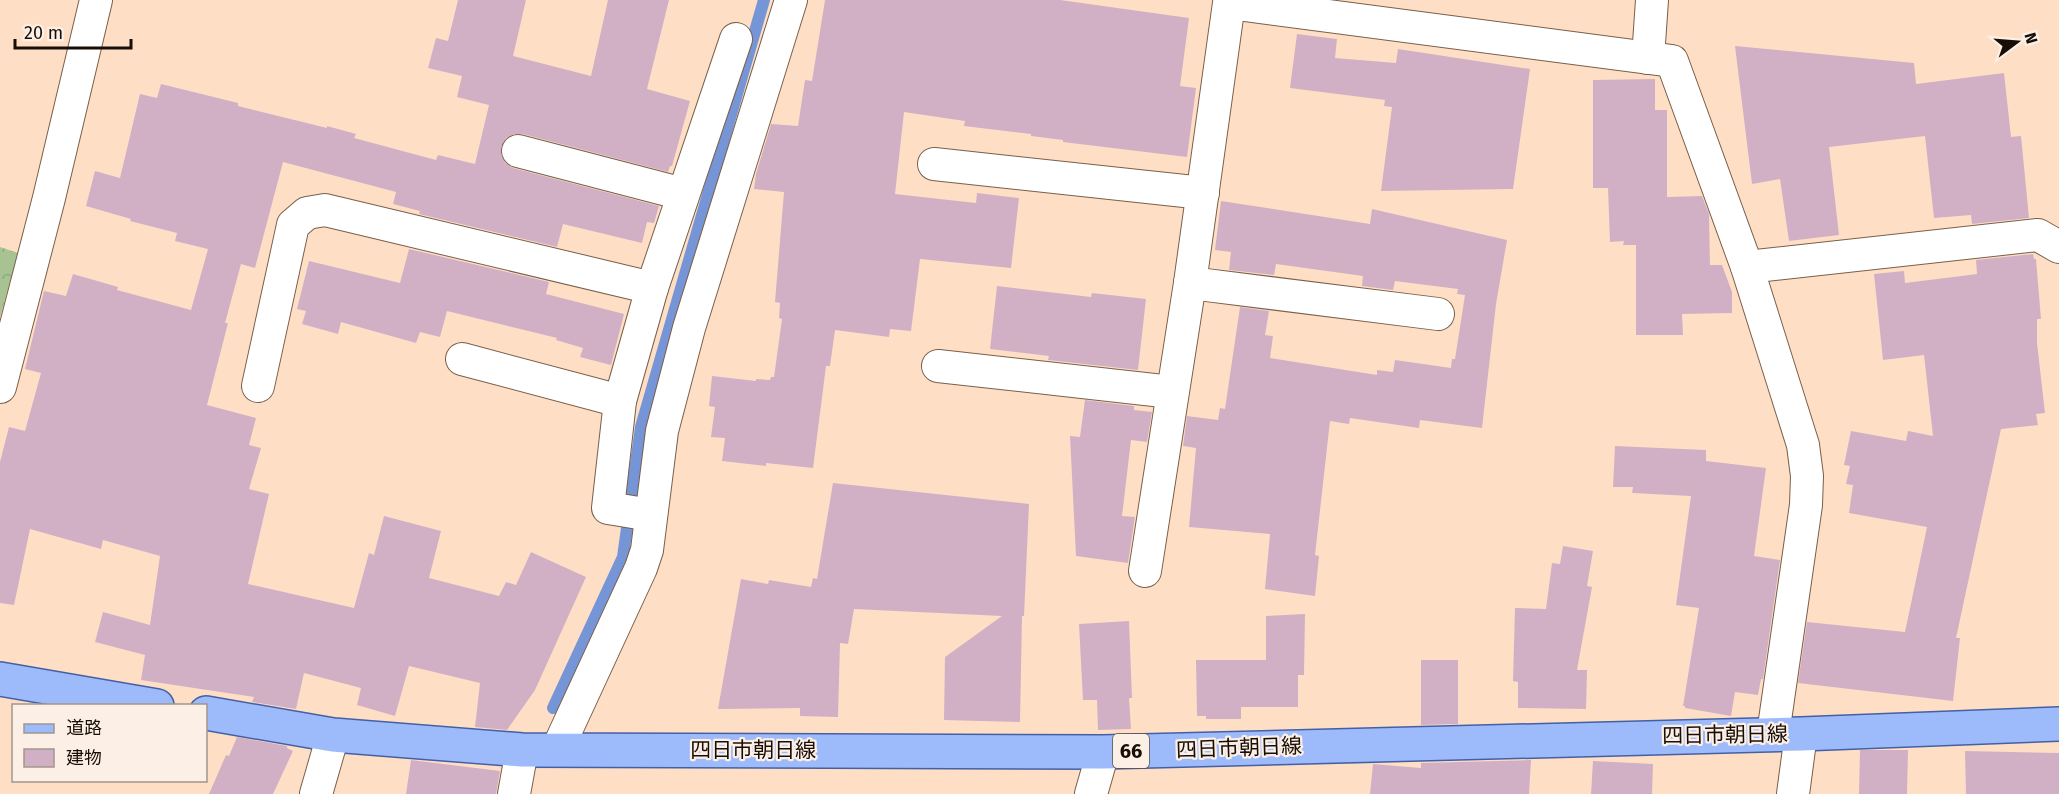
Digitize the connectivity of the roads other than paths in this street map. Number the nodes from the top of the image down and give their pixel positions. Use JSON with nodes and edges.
{"nodes":[{"id":1,"x":96,"y":0,"type":"edge"},
{"id":2,"x":791,"y":0,"type":"edge"},
{"id":3,"x":1652,"y":0,"type":"edge"},
{"id":4,"x":1217,"y":2,"type":"edge"},
{"id":5,"x":736,"y":39,"type":"dead end"},
{"id":6,"x":1648,"y":58,"type":"junction"},
{"id":7,"x":519,"y":151,"type":"dead end"},
{"id":8,"x":934,"y":164,"type":"dead end"},
{"id":9,"x":1203,"y":193,"type":"junction"},
{"id":10,"x":683,"y":194,"type":"junction"},
{"id":11,"x":2059,"y":247,"type":"edge"},
{"id":12,"x":690,"y":253,"type":"junction"},
{"id":13,"x":1747,"y":267,"type":"junction"},
{"id":14,"x":1190,"y":283,"type":"junction"},
{"id":15,"x":652,"y":288,"type":"junction"},
{"id":16,"x":1438,"y":314,"type":"dead end"},
{"id":17,"x":462,"y":359,"type":"dead end"},
{"id":18,"x":938,"y":366,"type":"dead end"},
{"id":19,"x":258,"y":386,"type":"dead end"},
{"id":20,"x":0,"y":387,"type":"edge"},
{"id":21,"x":1172,"y":392,"type":"junction"},
{"id":22,"x":620,"y":401,"type":"junction"},
{"id":23,"x":636,"y":513,"type":"junction"},
{"id":24,"x":1145,"y":571,"type":"dead end"},
{"id":25,"x":0,"y":680,"type":"edge"},
{"id":26,"x":151,"y":704,"type":"edge"},
{"id":27,"x":207,"y":714,"type":"edge"},
{"id":28,"x":2059,"y":724,"type":"edge"},
{"id":29,"x":1787,"y":734,"type":"junction"},
{"id":30,"x":333,"y":735,"type":"junction"},
{"id":31,"x":522,"y":750,"type":"junction"},
{"id":32,"x":557,"y":750,"type":"junction"},
{"id":33,"x":1103,"y":752,"type":"junction"},
{"id":34,"x":316,"y":794,"type":"edge"},
{"id":35,"x":514,"y":794,"type":"edge"},
{"id":36,"x":1091,"y":794,"type":"edge"},
{"id":37,"x":1793,"y":794,"type":"edge"}],
"edges":[{"from":1,"to":20,"type":"street"},
{"from":2,"to":12,"type":"street"},
{"from":3,"to":6,"type":"street"},
{"from":4,"to":6,"type":"street"},
{"from":4,"to":9,"type":"street"},
{"from":5,"to":10,"type":"street"},
{"from":6,"to":13,"type":"street"},
{"from":7,"to":10,"type":"street"},
{"from":8,"to":9,"type":"street"},
{"from":9,"to":14,"type":"street"},
{"from":10,"to":12,"type":"street"},
{"from":11,"to":13,"type":"street"},
{"from":12,"to":15,"type":"street"},
{"from":12,"to":23,"type":"street"},
{"from":13,"to":29,"type":"street"},
{"from":14,"to":16,"type":"street"},
{"from":14,"to":21,"type":"street"},
{"from":15,"to":19,"type":"street"},
{"from":15,"to":22,"type":"street"},
{"from":17,"to":22,"type":"street"},
{"from":18,"to":21,"type":"street"},
{"from":21,"to":24,"type":"street"},
{"from":22,"to":23,"type":"street"},
{"from":23,"to":32,"type":"street"},
{"from":25,"to":26,"type":"main road"},
{"from":27,"to":30,"type":"main road","name":"四日市朝日線","number":"66"},
{"from":28,"to":29,"type":"main road","name":"四日市朝日線","number":"66"},
{"from":29,"to":33,"type":"main road","name":"四日市朝日線","number":"66"},
{"from":29,"to":37,"type":"street"},
{"from":30,"to":31,"type":"main road","name":"四日市朝日線","number":"66"},
{"from":30,"to":34,"type":"street"},
{"from":31,"to":32,"type":"main road","name":"四日市朝日線","number":"66"},
{"from":31,"to":35,"type":"street"},
{"from":32,"to":33,"type":"main road","name":"四日市朝日線","number":"66"},
{"from":33,"to":36,"type":"street"}]}
